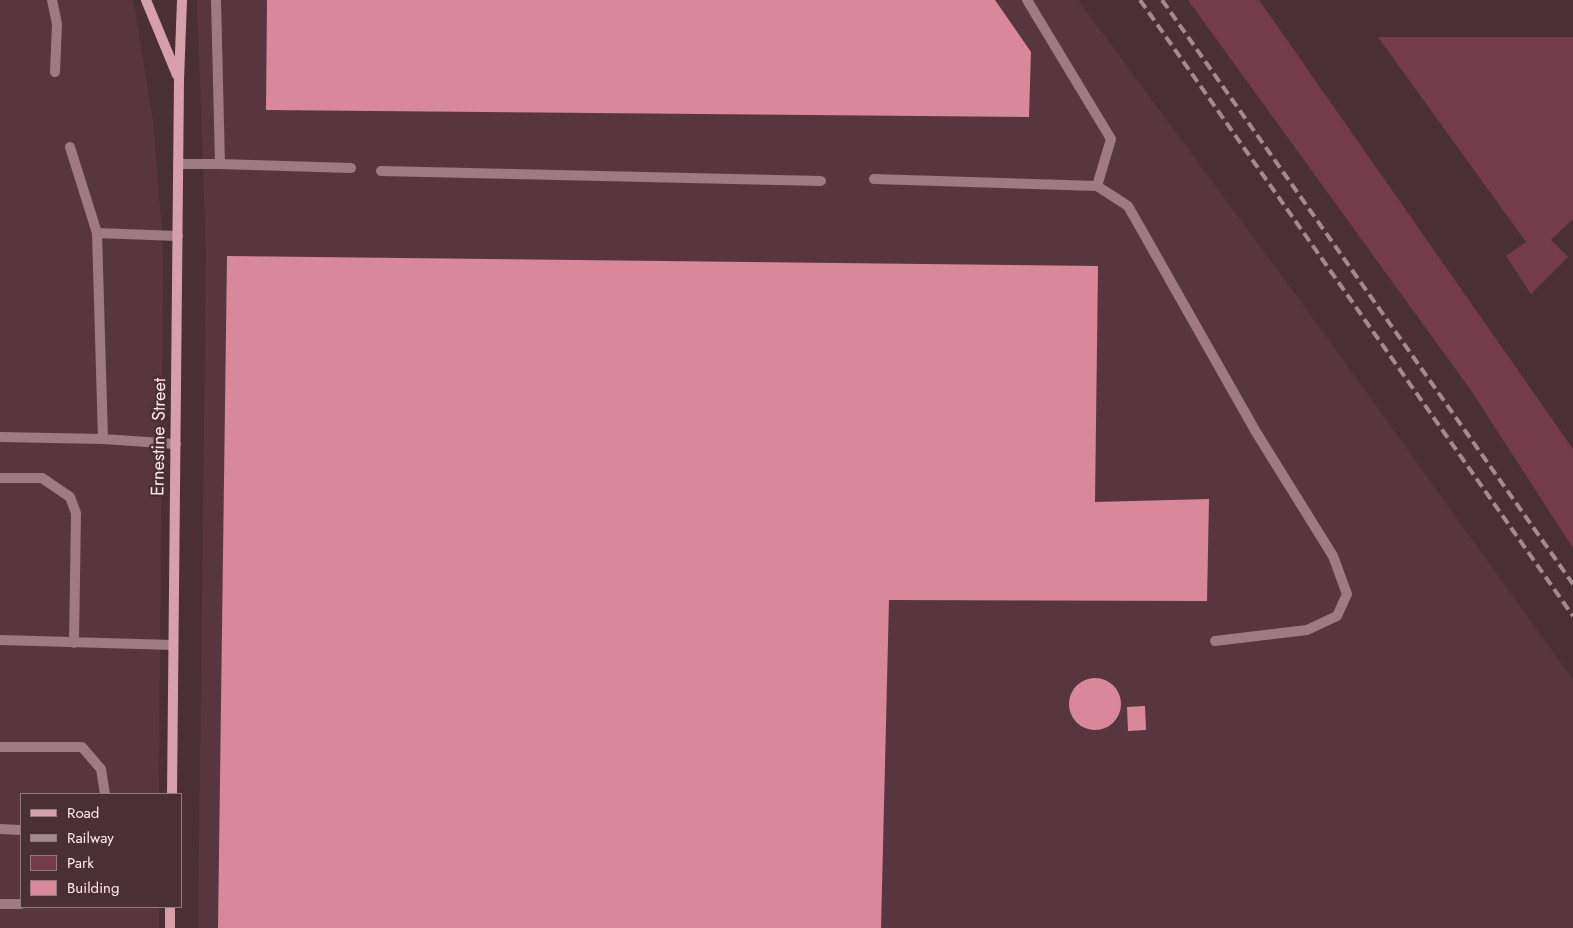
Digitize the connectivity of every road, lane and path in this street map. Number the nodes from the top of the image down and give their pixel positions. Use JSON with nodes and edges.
{"nodes":[{"id":1,"x":52,"y":0,"type":"edge"},
{"id":2,"x":146,"y":0,"type":"edge"},
{"id":3,"x":182,"y":0,"type":"edge"},
{"id":4,"x":216,"y":0,"type":"edge"},
{"id":5,"x":1027,"y":0,"type":"edge"},
{"id":6,"x":55,"y":72,"type":"dead end"},
{"id":7,"x":179,"y":80,"type":"junction"},
{"id":8,"x":70,"y":147,"type":"dead end"},
{"id":9,"x":179,"y":164,"type":"junction"},
{"id":10,"x":220,"y":164,"type":"junction"},
{"id":11,"x":351,"y":168,"type":"dead end"},
{"id":12,"x":381,"y":171,"type":"dead end"},
{"id":13,"x":874,"y":178,"type":"dead end"},
{"id":14,"x":821,"y":181,"type":"dead end"},
{"id":15,"x":1098,"y":186,"type":"junction"},
{"id":16,"x":98,"y":233,"type":"junction"},
{"id":17,"x":178,"y":236,"type":"junction"},
{"id":18,"x":0,"y":437,"type":"edge"},
{"id":19,"x":103,"y":439,"type":"junction"},
{"id":20,"x":176,"y":444,"type":"junction"},
{"id":21,"x":0,"y":478,"type":"edge"},
{"id":22,"x":0,"y":640,"type":"edge"},
{"id":23,"x":1215,"y":641,"type":"dead end"},
{"id":24,"x":74,"y":642,"type":"junction"},
{"id":25,"x":174,"y":645,"type":"junction"},
{"id":26,"x":0,"y":747,"type":"edge"},
{"id":27,"x":105,"y":793,"type":"edge"},
{"id":28,"x":172,"y":793,"type":"edge"},
{"id":29,"x":0,"y":830,"type":"edge"},
{"id":30,"x":20,"y":830,"type":"edge"},
{"id":31,"x":0,"y":904,"type":"edge"},
{"id":32,"x":20,"y":904,"type":"edge"},
{"id":33,"x":170,"y":908,"type":"edge"},
{"id":34,"x":170,"y":928,"type":"edge"}],
"edges":[{"from":1,"to":6,"type":"lane"},
{"from":2,"to":7,"type":"main road","name":"Ernestine Street"},
{"from":3,"to":7,"type":"main road","name":"Ernestine Street"},
{"from":4,"to":10,"type":"lane"},
{"from":5,"to":15,"type":"lane"},
{"from":7,"to":9,"type":"main road","name":"Ernestine Street"},
{"from":8,"to":16,"type":"lane"},
{"from":9,"to":10,"type":"lane"},
{"from":9,"to":17,"type":"main road","name":"Ernestine Street"},
{"from":10,"to":11,"type":"lane"},
{"from":12,"to":14,"type":"lane"},
{"from":13,"to":15,"type":"lane"},
{"from":15,"to":23,"type":"lane"},
{"from":16,"to":17,"type":"lane"},
{"from":16,"to":19,"type":"lane"},
{"from":17,"to":20,"type":"main road","name":"Ernestine Street"},
{"from":18,"to":19,"type":"lane"},
{"from":19,"to":20,"type":"lane"},
{"from":20,"to":25,"type":"main road","name":"Ernestine Street"},
{"from":21,"to":24,"type":"lane"},
{"from":22,"to":24,"type":"lane"},
{"from":24,"to":25,"type":"lane"},
{"from":25,"to":28,"type":"main road","name":"Ernestine Street"},
{"from":26,"to":27,"type":"lane"},
{"from":29,"to":30,"type":"lane"},
{"from":31,"to":32,"type":"lane"},
{"from":33,"to":34,"type":"main road"}]}
